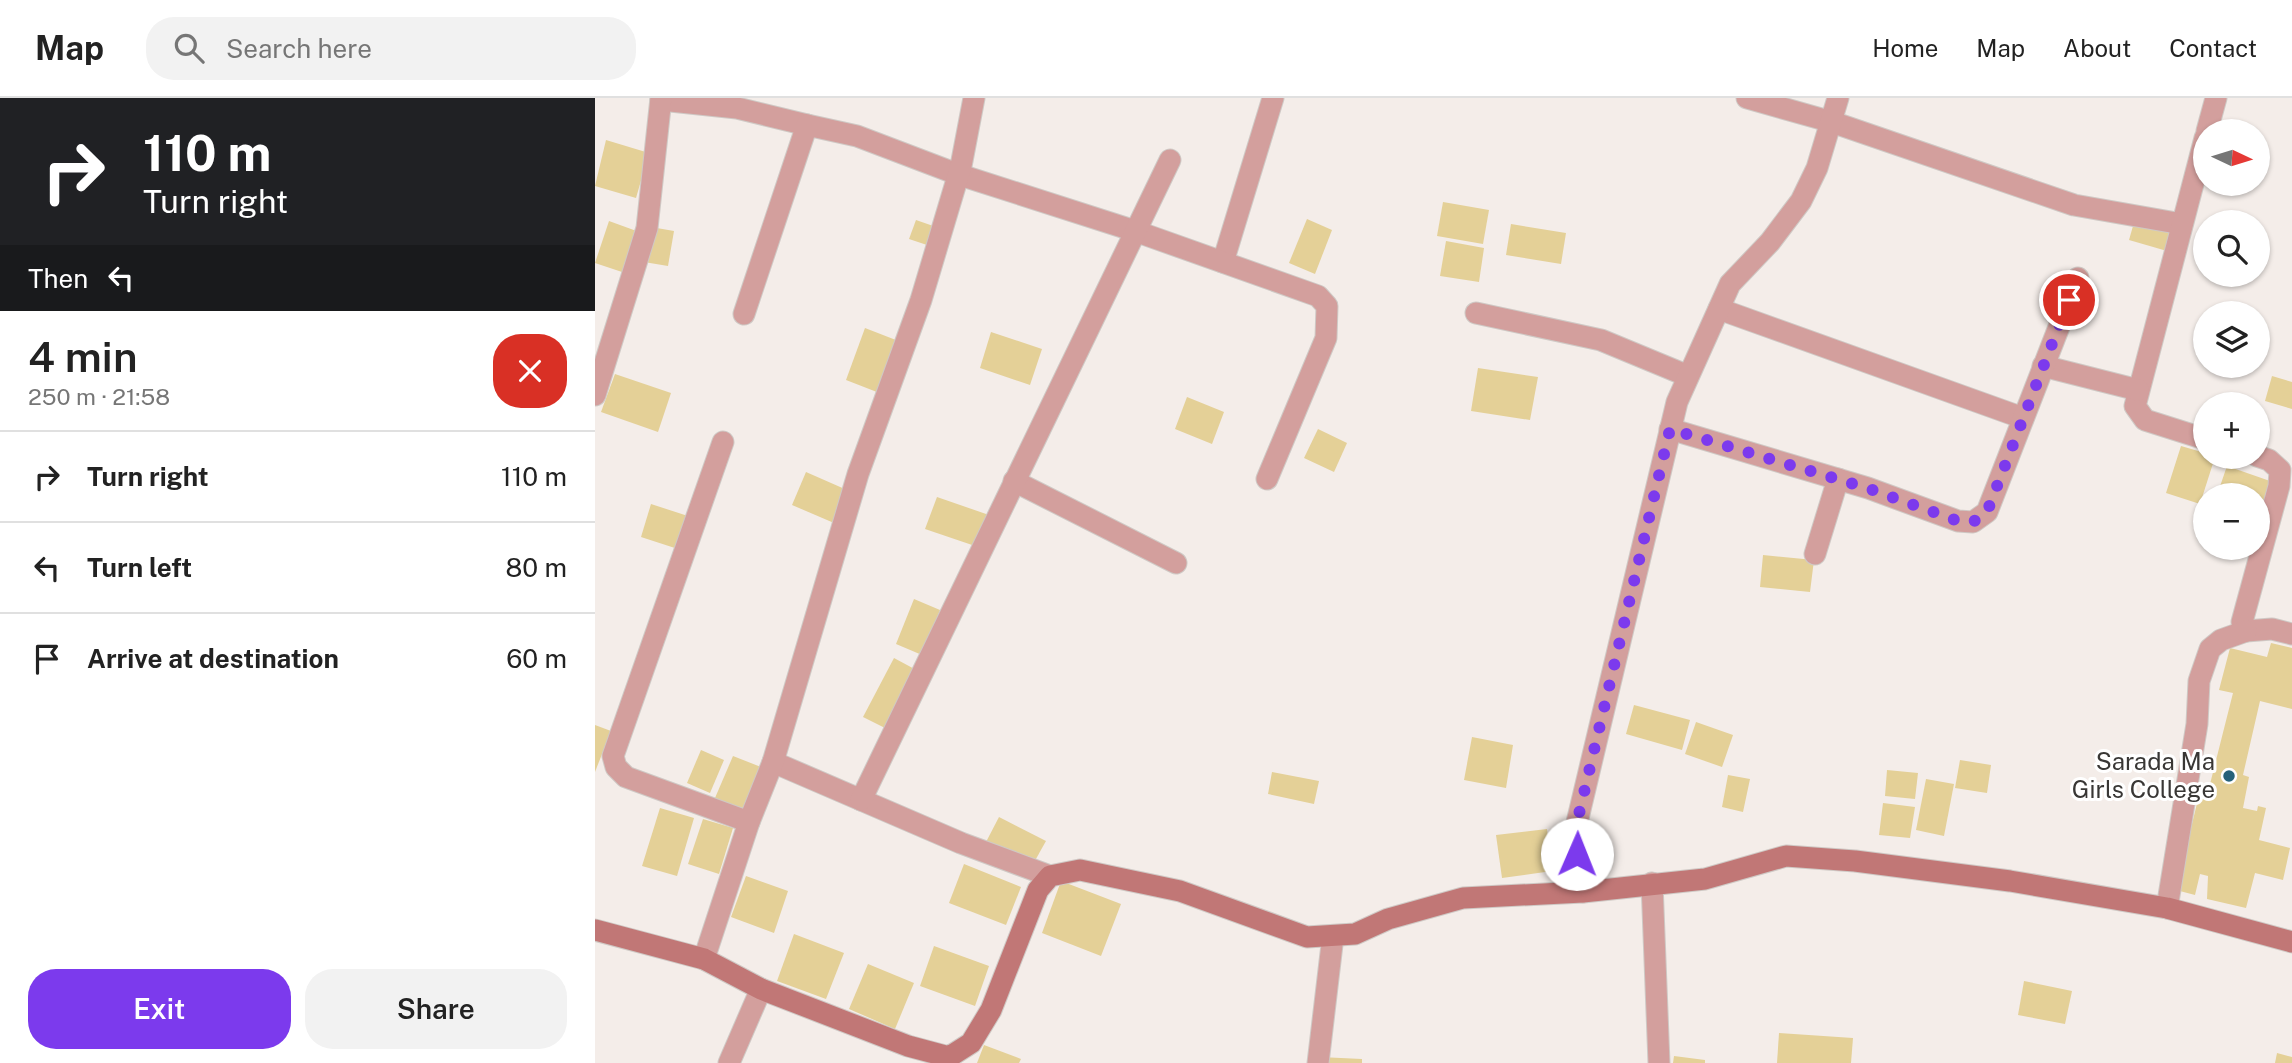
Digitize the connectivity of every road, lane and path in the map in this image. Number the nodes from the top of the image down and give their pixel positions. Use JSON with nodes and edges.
{"nodes":[{"id":1,"x":974,"y":98,"type":"edge"},
{"id":2,"x":1273,"y":98,"type":"edge"},
{"id":3,"x":1748,"y":98,"type":"edge"},
{"id":4,"x":1838,"y":98,"type":"edge"},
{"id":5,"x":2215,"y":98,"type":"edge"},
{"id":6,"x":661,"y":99,"type":"edge"},
{"id":7,"x":2210,"y":119,"type":"edge"},
{"id":8,"x":1832,"y":122,"type":"junction"},
{"id":9,"x":807,"y":125,"type":"junction"},
{"id":10,"x":1170,"y":160,"type":"dead end"},
{"id":11,"x":957,"y":174,"type":"junction"},
{"id":12,"x":2193,"y":183,"type":"edge"},
{"id":13,"x":2182,"y":224,"type":"junction"},
{"id":14,"x":1135,"y":231,"type":"junction"},
{"id":15,"x":1223,"y":262,"type":"junction"},
{"id":16,"x":2078,"y":278,"type":"dead end"},
{"id":17,"x":1719,"y":309,"type":"junction"},
{"id":18,"x":1476,"y":313,"type":"dead end"},
{"id":19,"x":744,"y":314,"type":"dead end"},
{"id":20,"x":2043,"y":366,"type":"junction"},
{"id":21,"x":1688,"y":376,"type":"junction"},
{"id":22,"x":2138,"y":390,"type":"junction"},
{"id":23,"x":595,"y":395,"type":"edge"},
{"id":24,"x":2023,"y":418,"type":"junction"},
{"id":25,"x":1670,"y":429,"type":"junction"},
{"id":26,"x":2193,"y":435,"type":"edge"},
{"id":27,"x":723,"y":442,"type":"dead end"},
{"id":28,"x":2270,"y":461,"type":"edge"},
{"id":29,"x":1267,"y":479,"type":"dead end"},
{"id":30,"x":1838,"y":479,"type":"junction"},
{"id":31,"x":1014,"y":481,"type":"junction"},
{"id":32,"x":1815,"y":554,"type":"dead end"},
{"id":33,"x":1176,"y":563,"type":"dead end"},
{"id":34,"x":2246,"y":631,"type":"junction"},
{"id":35,"x":2292,"y":634,"type":"edge"},
{"id":36,"x":773,"y":762,"type":"junction"},
{"id":37,"x":861,"y":800,"type":"junction"},
{"id":38,"x":749,"y":822,"type":"junction"},
{"id":39,"x":1051,"y":876,"type":"junction"},
{"id":40,"x":1652,"y":883,"type":"junction"},
{"id":41,"x":1583,"y":892,"type":"junction"},
{"id":42,"x":2167,"y":908,"type":"junction"},
{"id":43,"x":595,"y":930,"type":"edge"},
{"id":44,"x":1333,"y":936,"type":"junction"},
{"id":45,"x":2292,"y":942,"type":"edge"},
{"id":46,"x":704,"y":959,"type":"junction"},
{"id":47,"x":761,"y":989,"type":"junction"},
{"id":48,"x":948,"y":1060,"type":"edge"},
{"id":49,"x":729,"y":1063,"type":"edge"},
{"id":50,"x":1318,"y":1063,"type":"edge"},
{"id":51,"x":1659,"y":1063,"type":"edge"}],
"edges":[{"from":1,"to":11,"type":"street"},
{"from":2,"to":15,"type":"street"},
{"from":3,"to":8,"type":"street"},
{"from":4,"to":8,"type":"street"},
{"from":5,"to":7,"type":"street"},
{"from":6,"to":9,"type":"street"},
{"from":6,"to":23,"type":"street"},
{"from":8,"to":13,"type":"street"},
{"from":8,"to":17,"type":"street"},
{"from":9,"to":11,"type":"street"},
{"from":9,"to":19,"type":"street"},
{"from":10,"to":14,"type":"street"},
{"from":11,"to":14,"type":"street"},
{"from":11,"to":36,"type":"street"},
{"from":12,"to":13,"type":"street"},
{"from":13,"to":22,"type":"street"},
{"from":14,"to":15,"type":"street"},
{"from":14,"to":31,"type":"street"},
{"from":15,"to":29,"type":"street"},
{"from":16,"to":20,"type":"street"},
{"from":17,"to":21,"type":"street"},
{"from":17,"to":24,"type":"street"},
{"from":18,"to":21,"type":"street"},
{"from":20,"to":22,"type":"street"},
{"from":20,"to":24,"type":"street"},
{"from":21,"to":25,"type":"street"},
{"from":22,"to":26,"type":"street"},
{"from":24,"to":30,"type":"street"},
{"from":25,"to":30,"type":"street"},
{"from":25,"to":41,"type":"street"},
{"from":27,"to":38,"type":"street"},
{"from":28,"to":34,"type":"street"},
{"from":30,"to":32,"type":"street"},
{"from":31,"to":33,"type":"street"},
{"from":31,"to":37,"type":"street"},
{"from":34,"to":35,"type":"street"},
{"from":34,"to":42,"type":"street"},
{"from":36,"to":37,"type":"street"},
{"from":36,"to":38,"type":"street"},
{"from":37,"to":39,"type":"street"},
{"from":38,"to":46,"type":"street"},
{"from":39,"to":44,"type":"street"},
{"from":39,"to":48,"type":"street"},
{"from":40,"to":41,"type":"street"},
{"from":40,"to":42,"type":"street"},
{"from":40,"to":51,"type":"street"},
{"from":41,"to":44,"type":"street"},
{"from":42,"to":45,"type":"street"},
{"from":43,"to":46,"type":"street"},
{"from":44,"to":50,"type":"street"},
{"from":46,"to":47,"type":"street"},
{"from":47,"to":48,"type":"street"},
{"from":47,"to":49,"type":"street"}]}
